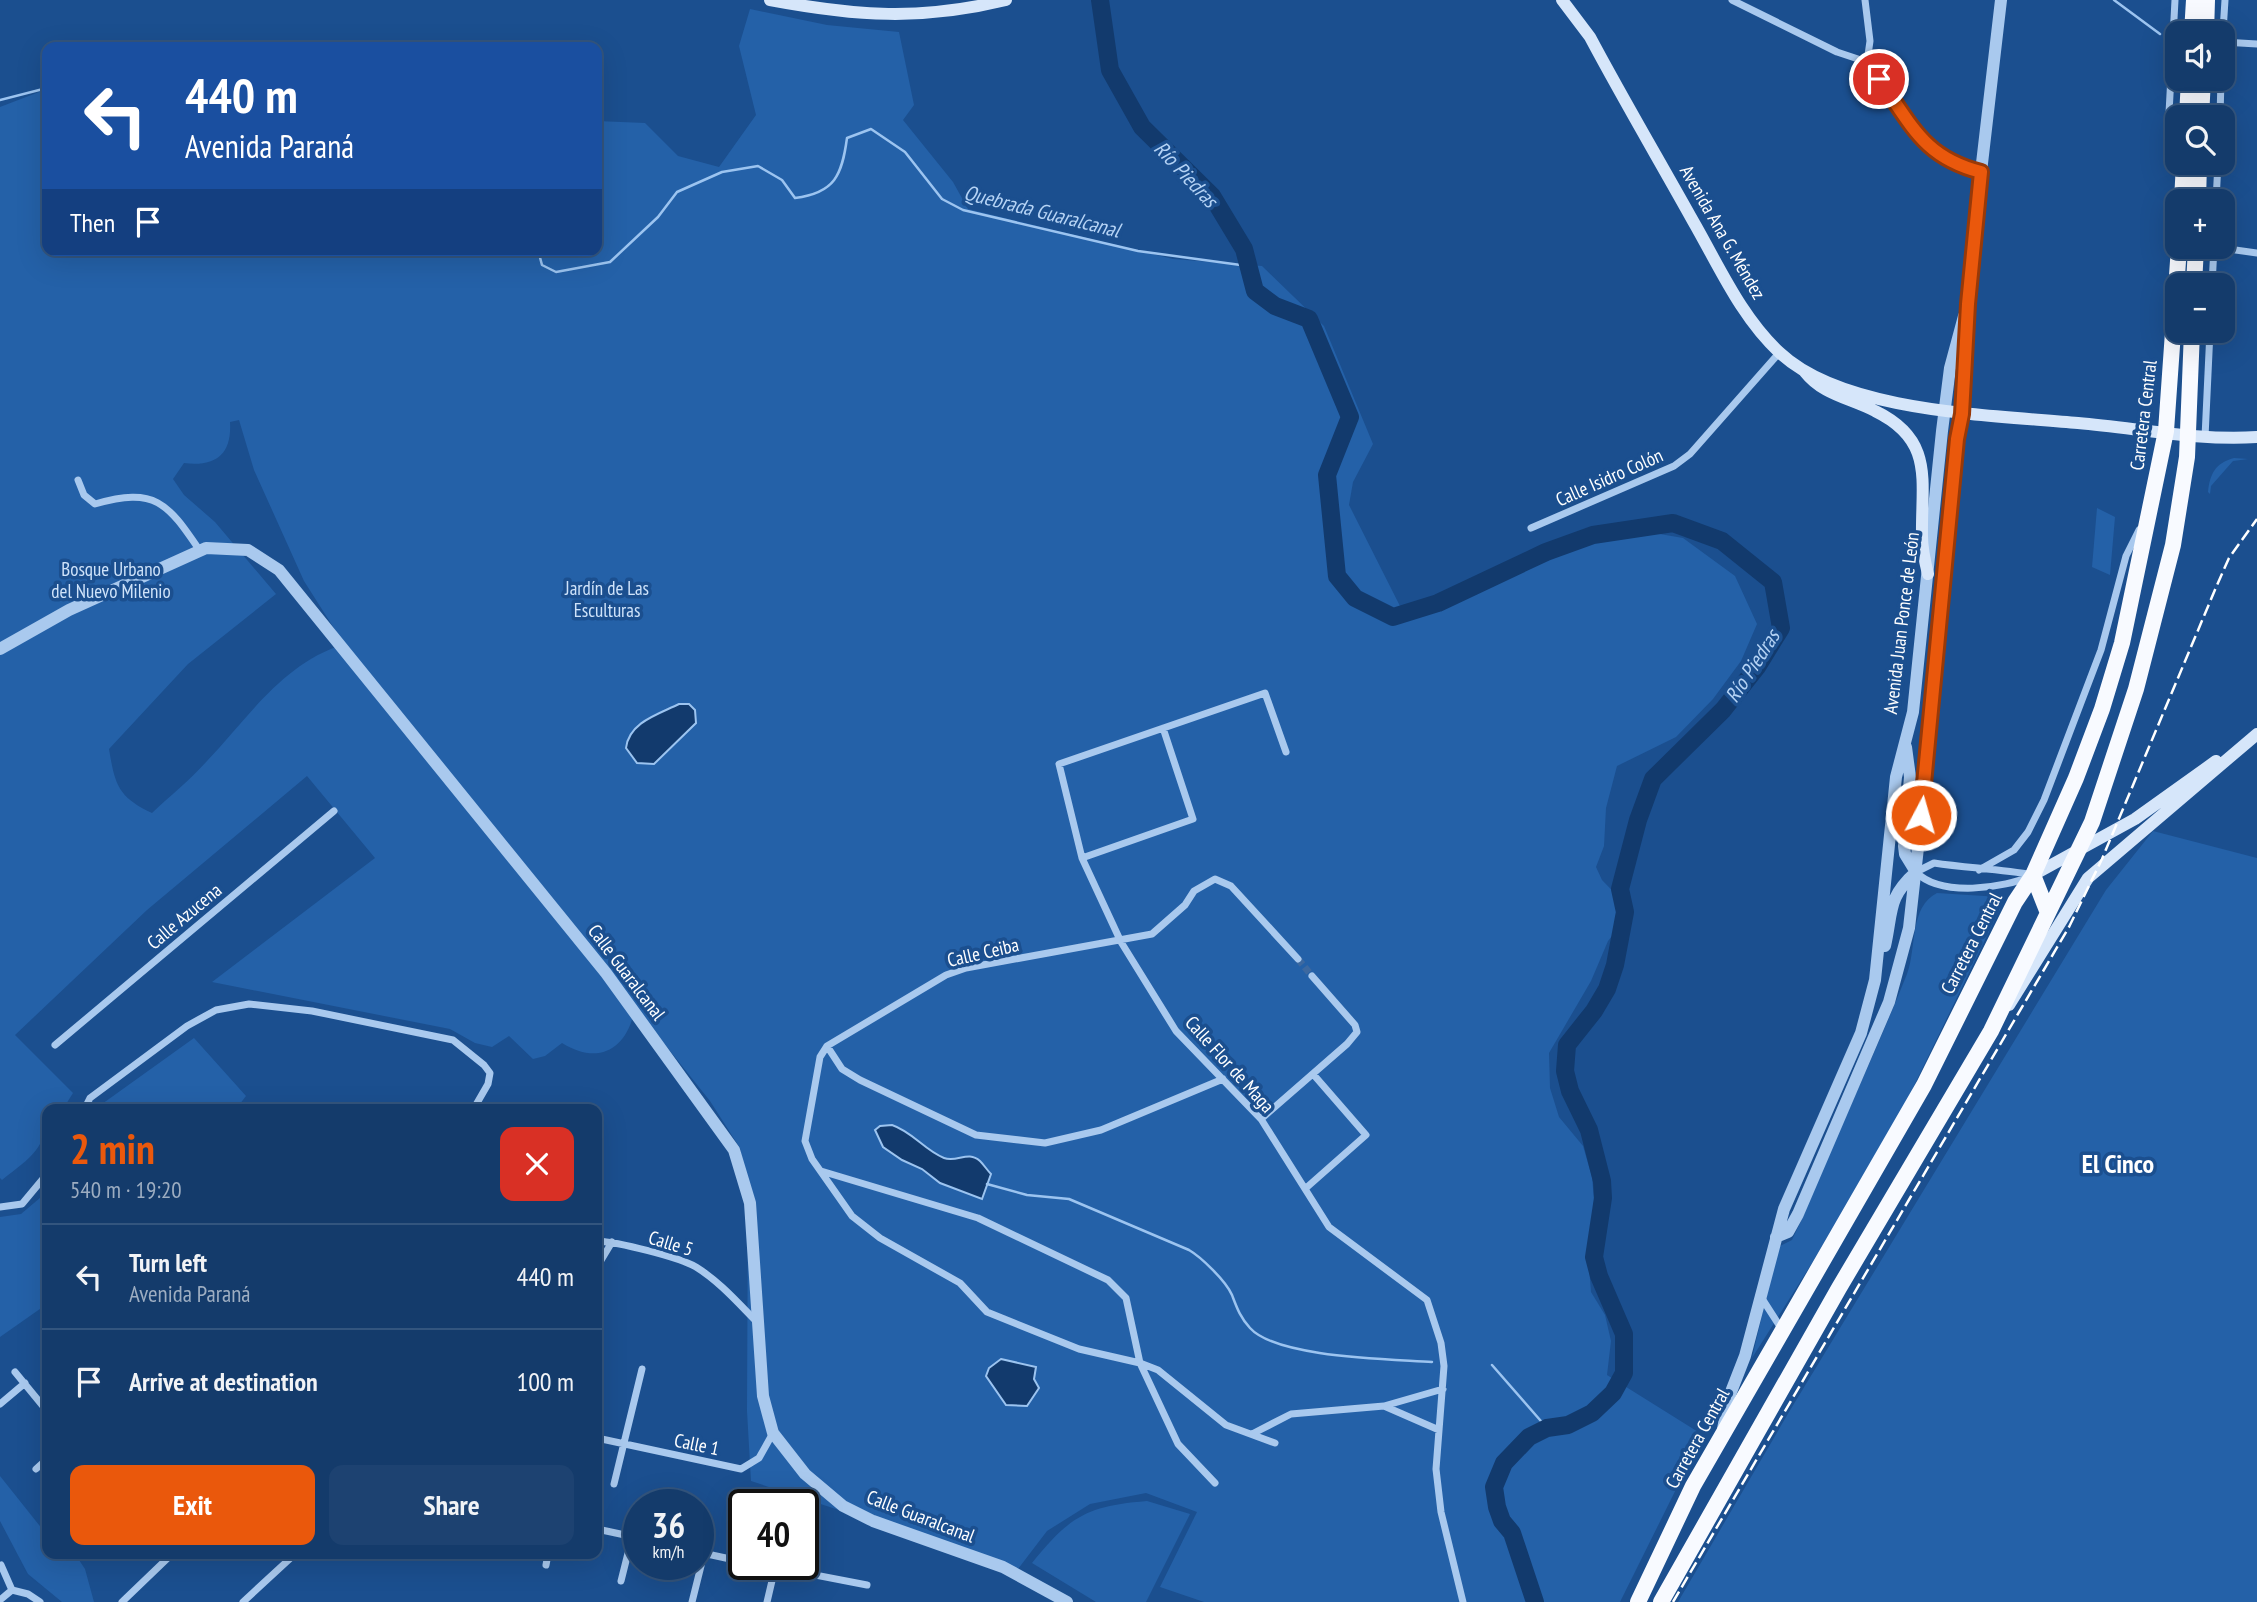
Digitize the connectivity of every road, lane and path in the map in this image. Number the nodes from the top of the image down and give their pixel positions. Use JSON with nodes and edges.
{"nodes":[{"id":1,"x":770,"y":0,"type":"edge"},
{"id":2,"x":1006,"y":0,"type":"edge"},
{"id":3,"x":1562,"y":0,"type":"edge"},
{"id":4,"x":1732,"y":0,"type":"edge"},
{"id":5,"x":1865,"y":0,"type":"edge"},
{"id":6,"x":2001,"y":0,"type":"edge"},
{"id":7,"x":2175,"y":0,"type":"edge"},
{"id":8,"x":2193,"y":0,"type":"edge"},
{"id":9,"x":2207,"y":0,"type":"edge"},
{"id":10,"x":2225,"y":0,"type":"edge"},
{"id":11,"x":2192,"y":21,"type":"edge"},
{"id":12,"x":2206,"y":21,"type":"edge"},
{"id":13,"x":2224,"y":21,"type":"edge"},
{"id":14,"x":2235,"y":44,"type":"edge"},
{"id":15,"x":2257,"y":44,"type":"edge"},
{"id":16,"x":1867,"y":62,"type":"junction"},
{"id":17,"x":2169,"y":105,"type":"edge"},
{"id":18,"x":1981,"y":172,"type":"junction"},
{"id":19,"x":2235,"y":250,"type":"edge"},
{"id":20,"x":2257,"y":253,"type":"edge"},
{"id":21,"x":2178,"y":259,"type":"edge"},
{"id":22,"x":1968,"y":304,"type":"junction"},
{"id":23,"x":2192,"y":343,"type":"edge"},
{"id":24,"x":2209,"y":343,"type":"edge"},
{"id":25,"x":1779,"y":352,"type":"junction"},
{"id":26,"x":1805,"y":372,"type":"junction"},
{"id":27,"x":1947,"y":412,"type":"junction"},
{"id":28,"x":1962,"y":414,"type":"junction"},
{"id":29,"x":2166,"y":431,"type":"junction"},
{"id":30,"x":2188,"y":435,"type":"junction"},
{"id":31,"x":2205,"y":437,"type":"junction"},
{"id":32,"x":2257,"y":437,"type":"edge"},
{"id":33,"x":1957,"y":439,"type":"junction"},
{"id":34,"x":78,"y":480,"type":"dead end"},
{"id":35,"x":2150,"y":511,"type":"junction"},
{"id":36,"x":1531,"y":528,"type":"dead end"},
{"id":37,"x":200,"y":551,"type":"junction"},
{"id":38,"x":1928,"y":574,"type":"junction"},
{"id":39,"x":0,"y":649,"type":"edge"},
{"id":40,"x":1163,"y":728,"type":"junction"},
{"id":41,"x":2257,"y":734,"type":"edge"},
{"id":42,"x":1905,"y":740,"type":"junction"},
{"id":43,"x":1286,"y":752,"type":"dead end"},
{"id":44,"x":334,"y":811,"type":"dead end"},
{"id":45,"x":2080,"y":849,"type":"junction"},
{"id":46,"x":1082,"y":859,"type":"junction"},
{"id":47,"x":1979,"y":870,"type":"junction"},
{"id":48,"x":1916,"y":872,"type":"junction"},
{"id":49,"x":2033,"y":875,"type":"junction"},
{"id":50,"x":2048,"y":913,"type":"junction"},
{"id":51,"x":1121,"y":942,"type":"junction"},
{"id":52,"x":1298,"y":959,"type":"tunnel mouth"},
{"id":53,"x":1312,"y":976,"type":"tunnel mouth"},
{"id":54,"x":1875,"y":980,"type":"junction"},
{"id":55,"x":1991,"y":1031,"type":"junction"},
{"id":56,"x":63,"y":1037,"type":"junction"},
{"id":57,"x":55,"y":1045,"type":"dead end"},
{"id":58,"x":71,"y":1046,"type":"dead end"},
{"id":59,"x":827,"y":1046,"type":"junction"},
{"id":60,"x":1313,"y":1074,"type":"junction"},
{"id":61,"x":1223,"y":1079,"type":"junction"},
{"id":62,"x":87,"y":1104,"type":"edge"},
{"id":63,"x":476,"y":1104,"type":"edge"},
{"id":64,"x":1261,"y":1119,"type":"junction"},
{"id":65,"x":820,"y":1171,"type":"junction"},
{"id":66,"x":42,"y":1180,"type":"edge"},
{"id":67,"x":1306,"y":1188,"type":"junction"},
{"id":68,"x":0,"y":1208,"type":"edge"},
{"id":69,"x":1776,"y":1237,"type":"junction"},
{"id":70,"x":602,"y":1241,"type":"edge"},
{"id":71,"x":612,"y":1242,"type":"junction"},
{"id":72,"x":602,"y":1258,"type":"edge"},
{"id":73,"x":1760,"y":1294,"type":"junction"},
{"id":74,"x":757,"y":1323,"type":"junction"},
{"id":75,"x":1782,"y":1329,"type":"junction"},
{"id":76,"x":1140,"y":1363,"type":"junction"},
{"id":77,"x":642,"y":1370,"type":"dead end"},
{"id":78,"x":15,"y":1372,"type":"dead end"},
{"id":79,"x":25,"y":1383,"type":"junction"},
{"id":80,"x":1443,"y":1389,"type":"junction"},
{"id":81,"x":0,"y":1404,"type":"edge"},
{"id":82,"x":42,"y":1405,"type":"edge"},
{"id":83,"x":1384,"y":1406,"type":"junction"},
{"id":84,"x":1439,"y":1430,"type":"junction"},
{"id":85,"x":773,"y":1433,"type":"junction"},
{"id":86,"x":1723,"y":1433,"type":"junction"},
{"id":87,"x":1252,"y":1434,"type":"junction"},
{"id":88,"x":602,"y":1439,"type":"edge"},
{"id":89,"x":1275,"y":1443,"type":"dead end"},
{"id":90,"x":625,"y":1444,"type":"junction"},
{"id":91,"x":42,"y":1464,"type":"edge"},
{"id":92,"x":36,"y":1469,"type":"dead end"},
{"id":93,"x":614,"y":1483,"type":"dead end"},
{"id":94,"x":1215,"y":1483,"type":"dead end"},
{"id":95,"x":602,"y":1530,"type":"edge"},
{"id":96,"x":623,"y":1534,"type":"edge"},
{"id":97,"x":164,"y":1559,"type":"edge"},
{"id":98,"x":290,"y":1559,"type":"edge"},
{"id":99,"x":547,"y":1559,"type":"edge"},
{"id":100,"x":1,"y":1565,"type":"edge"},
{"id":101,"x":546,"y":1565,"type":"dead end"},
{"id":102,"x":623,"y":1575,"type":"edge"},
{"id":103,"x":819,"y":1576,"type":"edge"},
{"id":104,"x":696,"y":1580,"type":"edge"},
{"id":105,"x":772,"y":1580,"type":"edge"},
{"id":106,"x":621,"y":1581,"type":"dead end"},
{"id":107,"x":867,"y":1585,"type":"dead end"},
{"id":108,"x":12,"y":1590,"type":"junction"},
{"id":109,"x":0,"y":1600,"type":"edge"},
{"id":110,"x":40,"y":1602,"type":"edge"},
{"id":111,"x":122,"y":1602,"type":"edge"},
{"id":112,"x":243,"y":1602,"type":"edge"},
{"id":113,"x":692,"y":1602,"type":"edge"},
{"id":114,"x":767,"y":1602,"type":"edge"},
{"id":115,"x":1067,"y":1602,"type":"edge"},
{"id":116,"x":1463,"y":1602,"type":"edge"},
{"id":117,"x":1638,"y":1602,"type":"edge"},
{"id":118,"x":1661,"y":1602,"type":"edge"}],
"edges":[{"from":1,"to":2,"type":"main road"},
{"from":3,"to":25,"type":"main road","name":"Avenida Ana G. Méndez"},
{"from":4,"to":16,"type":"street"},
{"from":5,"to":16,"type":"street"},
{"from":6,"to":18,"type":"street","name":"Avenida Juan Ponce de León"},
{"from":7,"to":17,"type":"street"},
{"from":8,"to":11,"type":"highway"},
{"from":9,"to":12,"type":"highway"},
{"from":10,"to":13,"type":"street"},
{"from":14,"to":15,"type":"street"},
{"from":16,"to":18,"type":"street"},
{"from":18,"to":22,"type":"street","name":"Avenida Juan Ponce de León"},
{"from":19,"to":20,"type":"street"},
{"from":21,"to":29,"type":"highway","name":"Carretera Central"},
{"from":22,"to":27,"type":"street","name":"Avenida Juan Ponce de León"},
{"from":22,"to":28,"type":"street","name":"Avenida Juan Ponce de León"},
{"from":23,"to":30,"type":"highway"},
{"from":24,"to":31,"type":"street"},
{"from":25,"to":26,"type":"main road","name":"Avenida Ana G. Méndez"},
{"from":25,"to":36,"type":"street","name":"Calle Isidro Colón"},
{"from":26,"to":27,"type":"main road","name":"Avenida Ana G. Méndez"},
{"from":26,"to":38,"type":"main road"},
{"from":27,"to":28,"type":"main road","name":"Avenida Ana G. Méndez"},
{"from":27,"to":33,"type":"street","name":"Avenida Juan Ponce de León"},
{"from":27,"to":38,"type":"street","name":"Avenida Juan Ponce de León"},
{"from":28,"to":29,"type":"main road","name":"Avenida Ana G. Méndez"},
{"from":28,"to":33,"type":"street","name":"Avenida Juan Ponce de León"},
{"from":29,"to":30,"type":"main road","name":"Avenida Ana G. Méndez"},
{"from":29,"to":35,"type":"highway","name":"Carretera Central"},
{"from":30,"to":31,"type":"main road","name":"Avenida Ana G. Méndez"},
{"from":30,"to":45,"type":"highway"},
{"from":31,"to":32,"type":"main road","name":"Avenida Ana G. Méndez"},
{"from":33,"to":48,"type":"street","name":"Avenida Juan Ponce de León"},
{"from":34,"to":37,"type":"street"},
{"from":35,"to":47,"type":"street"},
{"from":35,"to":49,"type":"highway","name":"Carretera Central"},
{"from":37,"to":39,"type":"street","name":"Calle Guaralcanal"},
{"from":37,"to":74,"type":"street","name":"Calle Guaralcanal"},
{"from":38,"to":42,"type":"street","name":"Avenida Juan Ponce de León"},
{"from":40,"to":43,"type":"street"},
{"from":40,"to":46,"type":"street","name":"Calle Flor de Maga"},
{"from":40,"to":46,"type":"street"},
{"from":41,"to":45,"type":"main road"},
{"from":41,"to":55,"type":"main road"},
{"from":42,"to":48,"type":"street"},
{"from":42,"to":54,"type":"street","name":"Avenida Juan Ponce de León"},
{"from":44,"to":56,"type":"street","name":"Calle Azucena"},
{"from":45,"to":49,"type":"main road"},
{"from":45,"to":50,"type":"highway"},
{"from":46,"to":51,"type":"street","name":"Calle Flor de Maga"},
{"from":47,"to":48,"type":"street"},
{"from":47,"to":49,"type":"street"},
{"from":48,"to":49,"type":"street"},
{"from":48,"to":54,"type":"street"},
{"from":48,"to":69,"type":"street","name":"Avenida Juan Ponce de León"},
{"from":49,"to":50,"type":"highway"},
{"from":49,"to":75,"type":"highway","name":"Carretera Central"},
{"from":50,"to":55,"type":"highway"},
{"from":51,"to":52,"type":"street","name":"Calle Ceiba"},
{"from":51,"to":59,"type":"street","name":"Calle Ceiba"},
{"from":51,"to":61,"type":"street","name":"Calle Flor de Maga"},
{"from":53,"to":60,"type":"street"},
{"from":54,"to":69,"type":"street","name":"Avenida Juan Ponce de León"},
{"from":55,"to":118,"type":"highway"},
{"from":56,"to":57,"type":"street","name":"Calle Azucena"},
{"from":56,"to":58,"type":"street"},
{"from":59,"to":61,"type":"street"},
{"from":59,"to":65,"type":"street"},
{"from":60,"to":64,"type":"street"},
{"from":60,"to":67,"type":"street"},
{"from":61,"to":64,"type":"street","name":"Calle Flor de Maga"},
{"from":62,"to":63,"type":"street"},
{"from":64,"to":67,"type":"street","name":"Calle Flor de Maga"},
{"from":65,"to":76,"type":"street"},
{"from":65,"to":76,"type":"street"},
{"from":66,"to":68,"type":"street"},
{"from":67,"to":80,"type":"street","name":"Calle Flor de Maga"},
{"from":69,"to":73,"type":"street","name":"Avenida Juan Ponce de León"},
{"from":70,"to":71,"type":"street","name":"Calle 5"},
{"from":71,"to":72,"type":"street"},
{"from":71,"to":74,"type":"street","name":"Calle 5"},
{"from":73,"to":75,"type":"street"},
{"from":73,"to":86,"type":"street","name":"Avenida Juan Ponce de León"},
{"from":74,"to":85,"type":"street","name":"Calle Guaralcanal"},
{"from":75,"to":86,"type":"highway","name":"Carretera Central"},
{"from":76,"to":87,"type":"street"},
{"from":76,"to":94,"type":"street"},
{"from":77,"to":90,"type":"street"},
{"from":78,"to":79,"type":"street"},
{"from":79,"to":81,"type":"street"},
{"from":79,"to":82,"type":"street"},
{"from":80,"to":83,"type":"street"},
{"from":80,"to":84,"type":"street"},
{"from":83,"to":84,"type":"street"},
{"from":83,"to":87,"type":"street"},
{"from":84,"to":116,"type":"street"},
{"from":85,"to":90,"type":"street","name":"Calle 1"},
{"from":85,"to":115,"type":"street","name":"Calle Guaralcanal"},
{"from":86,"to":117,"type":"highway","name":"Carretera Central"},
{"from":87,"to":89,"type":"street"},
{"from":88,"to":90,"type":"street","name":"Calle 1"},
{"from":90,"to":93,"type":"street"},
{"from":91,"to":92,"type":"street"},
{"from":95,"to":96,"type":"street"},
{"from":97,"to":111,"type":"street"},
{"from":98,"to":112,"type":"street"},
{"from":99,"to":101,"type":"street"},
{"from":100,"to":108,"type":"street"},
{"from":102,"to":106,"type":"street"},
{"from":103,"to":107,"type":"street"},
{"from":104,"to":113,"type":"street"},
{"from":105,"to":114,"type":"street"},
{"from":108,"to":109,"type":"street"},
{"from":108,"to":110,"type":"street"}]}
